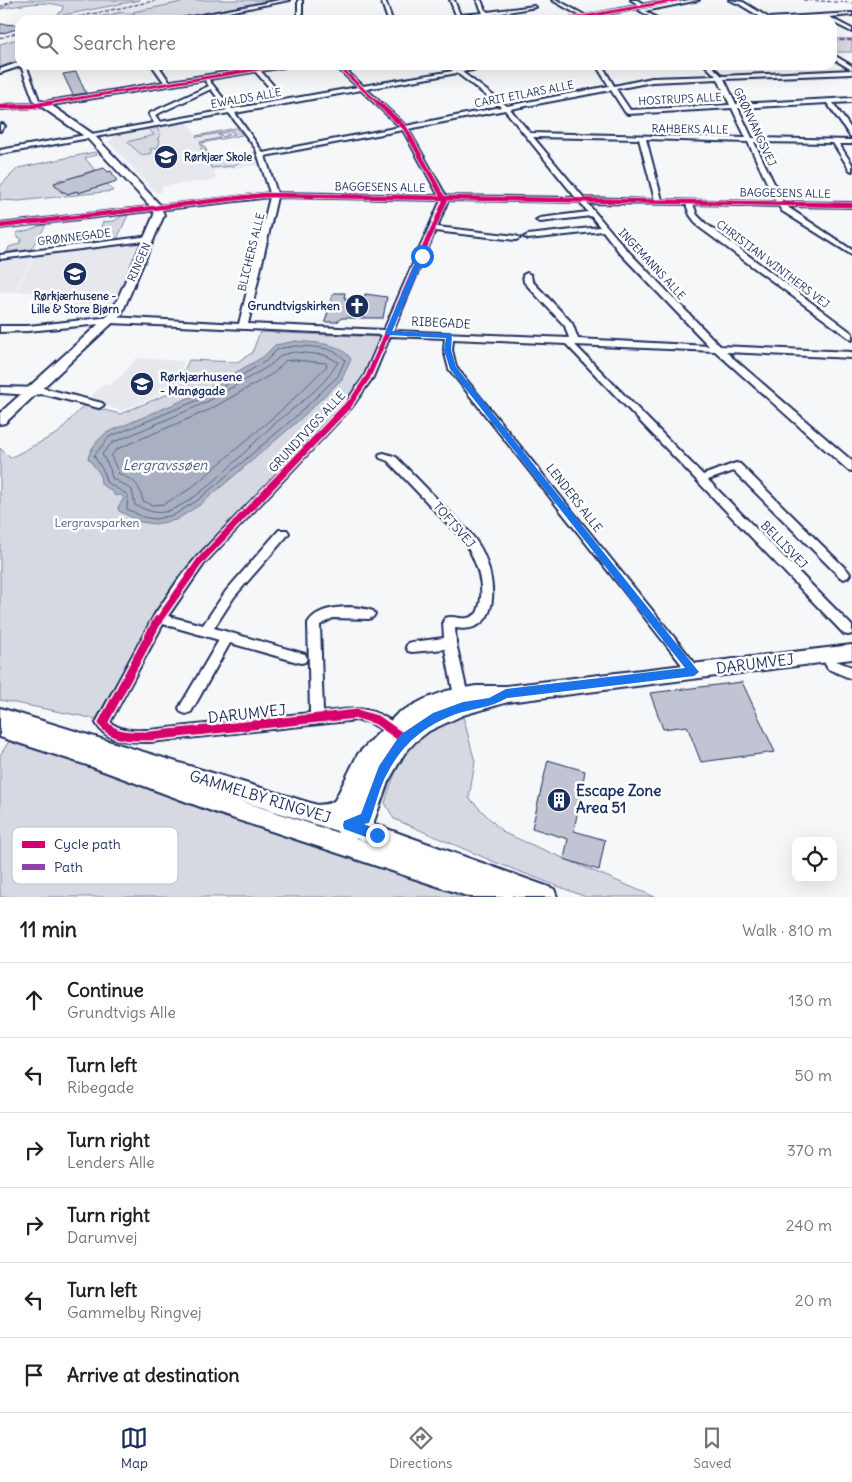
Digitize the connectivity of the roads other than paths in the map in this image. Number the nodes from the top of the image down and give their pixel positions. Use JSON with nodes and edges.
{"nodes":[{"id":1,"x":288,"y":0,"type":"edge"},
{"id":2,"x":300,"y":0,"type":"edge"},
{"id":3,"x":383,"y":0,"type":"edge"},
{"id":4,"x":452,"y":0,"type":"edge"},
{"id":5,"x":479,"y":0,"type":"edge"},
{"id":6,"x":555,"y":0,"type":"edge"},
{"id":7,"x":633,"y":0,"type":"edge"},
{"id":8,"x":677,"y":0,"type":"edge"},
{"id":9,"x":697,"y":0,"type":"edge"},
{"id":10,"x":731,"y":0,"type":"edge"},
{"id":11,"x":528,"y":3,"type":"dead end"},
{"id":12,"x":643,"y":8,"type":"junction"},
{"id":13,"x":208,"y":14,"type":"joint"},
{"id":14,"x":488,"y":14,"type":"junction"},
{"id":15,"x":852,"y":14,"type":"edge"},
{"id":16,"x":203,"y":15,"type":"edge"},
{"id":17,"x":300,"y":15,"type":"edge"},
{"id":18,"x":388,"y":15,"type":"edge"},
{"id":19,"x":458,"y":15,"type":"edge"},
{"id":20,"x":481,"y":15,"type":"edge"},
{"id":21,"x":582,"y":15,"type":"edge"},
{"id":22,"x":599,"y":15,"type":"edge"},
{"id":23,"x":652,"y":15,"type":"edge"},
{"id":24,"x":761,"y":15,"type":"edge"},
{"id":25,"x":824,"y":15,"type":"edge"},
{"id":26,"x":837,"y":22,"type":"edge"},
{"id":27,"x":852,"y":31,"type":"edge"},
{"id":28,"x":837,"y":59,"type":"edge"},
{"id":29,"x":15,"y":66,"type":"edge"},
{"id":30,"x":852,"y":68,"type":"edge"},
{"id":31,"x":24,"y":70,"type":"edge"},
{"id":32,"x":159,"y":70,"type":"edge"},
{"id":33,"x":250,"y":70,"type":"edge"},
{"id":34,"x":257,"y":70,"type":"edge"},
{"id":35,"x":342,"y":70,"type":"edge"},
{"id":36,"x":455,"y":70,"type":"edge"},
{"id":37,"x":468,"y":70,"type":"edge"},
{"id":38,"x":602,"y":70,"type":"edge"},
{"id":39,"x":713,"y":70,"type":"edge"},
{"id":40,"x":826,"y":70,"type":"edge"},
{"id":41,"x":0,"y":71,"type":"edge"},
{"id":42,"x":457,"y":72,"type":"junction"},
{"id":43,"x":852,"y":72,"type":"edge"},
{"id":44,"x":831,"y":73,"type":"junction"},
{"id":45,"x":720,"y":77,"type":"junction"},
{"id":46,"x":168,"y":84,"type":"junction"},
{"id":47,"x":271,"y":86,"type":"dead end"},
{"id":48,"x":614,"y":87,"type":"junction"},
{"id":49,"x":362,"y":88,"type":"junction"},
{"id":50,"x":852,"y":100,"type":"edge"},
{"id":51,"x":829,"y":101,"type":"junction"},
{"id":52,"x":42,"y":103,"type":"junction"},
{"id":53,"x":0,"y":106,"type":"edge"},
{"id":54,"x":734,"y":106,"type":"junction"},
{"id":55,"x":506,"y":108,"type":"junction"},
{"id":56,"x":231,"y":111,"type":"junction"},
{"id":57,"x":158,"y":124,"type":"junction"},
{"id":58,"x":405,"y":128,"type":"junction"},
{"id":59,"x":527,"y":135,"type":"junction"},
{"id":60,"x":852,"y":135,"type":"edge"},
{"id":61,"x":90,"y":136,"type":"junction"},
{"id":62,"x":642,"y":137,"type":"junction"},
{"id":63,"x":750,"y":140,"type":"junction"},
{"id":64,"x":835,"y":142,"type":"junction"},
{"id":65,"x":852,"y":142,"type":"edge"},
{"id":66,"x":0,"y":152,"type":"edge"},
{"id":67,"x":262,"y":155,"type":"junction"},
{"id":68,"x":852,"y":169,"type":"edge"},
{"id":69,"x":274,"y":195,"type":"junction"},
{"id":70,"x":443,"y":198,"type":"junction"},
{"id":71,"x":580,"y":200,"type":"junction"},
{"id":72,"x":659,"y":201,"type":"junction"},
{"id":73,"x":689,"y":202,"type":"junction"},
{"id":74,"x":780,"y":203,"type":"junction"},
{"id":75,"x":852,"y":205,"type":"edge"},
{"id":76,"x":157,"y":207,"type":"junction"},
{"id":77,"x":591,"y":214,"type":"junction"},
{"id":78,"x":540,"y":220,"type":"dead end"},
{"id":79,"x":0,"y":226,"type":"edge"},
{"id":80,"x":434,"y":229,"type":"junction"},
{"id":81,"x":603,"y":229,"type":"junction"},
{"id":82,"x":150,"y":238,"type":"junction"},
{"id":83,"x":516,"y":238,"type":"dead end"},
{"id":84,"x":528,"y":238,"type":"dead end"},
{"id":85,"x":852,"y":253,"type":"edge"},
{"id":86,"x":0,"y":257,"type":"edge"},
{"id":87,"x":527,"y":275,"type":"dead end"},
{"id":88,"x":112,"y":320,"type":"junction"},
{"id":89,"x":243,"y":326,"type":"junction"},
{"id":90,"x":0,"y":329,"type":"edge"},
{"id":91,"x":388,"y":333,"type":"junction"},
{"id":92,"x":449,"y":336,"type":"junction"},
{"id":93,"x":852,"y":337,"type":"edge"},
{"id":94,"x":572,"y":341,"type":"junction"},
{"id":95,"x":718,"y":349,"type":"junction"},
{"id":96,"x":852,"y":355,"type":"edge"},
{"id":97,"x":0,"y":390,"type":"edge"},
{"id":98,"x":32,"y":392,"type":"junction"},
{"id":99,"x":99,"y":405,"type":"dead end"},
{"id":100,"x":0,"y":420,"type":"edge"},
{"id":101,"x":384,"y":456,"type":"dead end"},
{"id":102,"x":852,"y":468,"type":"edge"},
{"id":103,"x":701,"y":479,"type":"junction"},
{"id":104,"x":283,"y":533,"type":"dead end"},
{"id":105,"x":844,"y":574,"type":"dead end"},
{"id":106,"x":369,"y":614,"type":"dead end"},
{"id":107,"x":158,"y":618,"type":"junction"},
{"id":108,"x":848,"y":630,"type":"dead end"},
{"id":109,"x":206,"y":631,"type":"junction"},
{"id":110,"x":227,"y":637,"type":"junction"},
{"id":111,"x":450,"y":643,"type":"junction"},
{"id":112,"x":412,"y":647,"type":"dead end"},
{"id":113,"x":852,"y":652,"type":"edge"},
{"id":114,"x":826,"y":655,"type":"junction"},
{"id":115,"x":301,"y":658,"type":"dead end"},
{"id":116,"x":694,"y":672,"type":"junction"},
{"id":117,"x":852,"y":673,"type":"edge"},
{"id":118,"x":462,"y":701,"type":"junction"},
{"id":119,"x":186,"y":708,"type":"dead end"},
{"id":120,"x":0,"y":716,"type":"edge"},
{"id":121,"x":317,"y":719,"type":"junction"},
{"id":122,"x":103,"y":726,"type":"joint"},
{"id":123,"x":0,"y":730,"type":"edge"},
{"id":124,"x":393,"y":737,"type":"junction"},
{"id":125,"x":217,"y":803,"type":"junction"},
{"id":126,"x":317,"y":815,"type":"junction"},
{"id":127,"x":357,"y":822,"type":"junction"},
{"id":128,"x":351,"y":847,"type":"junction"},
{"id":129,"x":501,"y":888,"type":"edge"},
{"id":130,"x":546,"y":897,"type":"edge"}],
"edges":[{"from":1,"to":13,"type":"street"},
{"from":2,"to":17,"type":"street"},
{"from":3,"to":18,"type":"street"},
{"from":4,"to":19,"type":"street"},
{"from":5,"to":14,"type":"street"},
{"from":6,"to":21,"type":"street"},
{"from":7,"to":12,"type":"street"},
{"from":8,"to":12,"type":"street"},
{"from":9,"to":12,"type":"street"},
{"from":10,"to":24,"type":"street"},
{"from":11,"to":14,"type":"street"},
{"from":12,"to":22,"type":"street"},
{"from":12,"to":23,"type":"street"},
{"from":13,"to":16,"type":"street"},
{"from":14,"to":20,"type":"street"},
{"from":15,"to":25,"type":"street"},
{"from":26,"to":27,"type":"street"},
{"from":28,"to":30,"type":"street"},
{"from":29,"to":41,"type":"street"},
{"from":31,"to":52,"type":"street"},
{"from":32,"to":46,"type":"street"},
{"from":33,"to":46,"type":"street"},
{"from":34,"to":47,"type":"street"},
{"from":35,"to":49,"type":"street"},
{"from":36,"to":42,"type":"street","name":"INGEMANNS ALLE"},
{"from":37,"to":42,"type":"street","name":"EWALDS ALLE"},
{"from":38,"to":48,"type":"street"},
{"from":39,"to":45,"type":"street","name":"GRØNVANGSVEJ"},
{"from":40,"to":44,"type":"street"},
{"from":42,"to":49,"type":"street","name":"EWALDS ALLE"},
{"from":42,"to":55,"type":"street","name":"INGEMANNS ALLE"},
{"from":43,"to":44,"type":"street","name":"CARIT ETLARS ALLE"},
{"from":44,"to":45,"type":"street","name":"CARIT ETLARS ALLE"},
{"from":45,"to":48,"type":"street","name":"CARIT ETLARS ALLE"},
{"from":45,"to":54,"type":"street","name":"GRØNVANGSVEJ"},
{"from":46,"to":52,"type":"street"},
{"from":48,"to":54,"type":"street","name":"HOSTRUPS ALLE"},
{"from":48,"to":55,"type":"street","name":"CARIT ETLARS ALLE"},
{"from":49,"to":56,"type":"street","name":"EWALDS ALLE"},
{"from":49,"to":58,"type":"street"},
{"from":50,"to":51,"type":"street","name":"HOSTRUPS ALLE"},
{"from":51,"to":54,"type":"street","name":"HOSTRUPS ALLE"},
{"from":51,"to":60,"type":"street"},
{"from":52,"to":53,"type":"street"},
{"from":52,"to":61,"type":"street"},
{"from":54,"to":63,"type":"street","name":"GRØNVANGSVEJ"},
{"from":55,"to":58,"type":"street","name":"CARIT ETLARS ALLE"},
{"from":55,"to":59,"type":"street","name":"INGEMANNS ALLE"},
{"from":56,"to":57,"type":"street","name":"EWALDS ALLE"},
{"from":56,"to":57,"type":"street"},
{"from":56,"to":67,"type":"street"},
{"from":57,"to":61,"type":"street","name":"EWALDS ALLE"},
{"from":58,"to":67,"type":"street","name":"CARIT ETLARS ALLE"},
{"from":58,"to":70,"type":"street"},
{"from":59,"to":62,"type":"street","name":"RAHBEKS ALLE"},
{"from":59,"to":71,"type":"street","name":"INGEMANNS ALLE"},
{"from":61,"to":66,"type":"street","name":"EWALDS ALLE"},
{"from":61,"to":76,"type":"street"},
{"from":62,"to":63,"type":"street","name":"RAHBEKS ALLE"},
{"from":62,"to":72,"type":"street"},
{"from":63,"to":64,"type":"street","name":"RAHBEKS ALLE"},
{"from":63,"to":74,"type":"street","name":"GRØNVANGSVEJ"},
{"from":64,"to":65,"type":"street","name":"RAHBEKS ALLE"},
{"from":64,"to":68,"type":"street"},
{"from":67,"to":69,"type":"street"},
{"from":69,"to":70,"type":"street","name":"BAGGESENS ALLE"},
{"from":69,"to":76,"type":"street","name":"BAGGESENS ALLE"},
{"from":69,"to":89,"type":"street","name":"BLICHERS ALLE"},
{"from":70,"to":71,"type":"street","name":"BAGGESENS ALLE"},
{"from":70,"to":80,"type":"street","name":"GRUNDTVIGS ALLE"},
{"from":71,"to":72,"type":"street","name":"BAGGESENS ALLE"},
{"from":71,"to":77,"type":"street","name":"INGEMANNS ALLE"},
{"from":72,"to":73,"type":"street","name":"BAGGESENS ALLE"},
{"from":73,"to":74,"type":"street","name":"BAGGESENS ALLE"},
{"from":73,"to":93,"type":"street","name":"CHRISTIAN WINTHERS VEJ"},
{"from":74,"to":75,"type":"street","name":"BAGGESENS ALLE"},
{"from":74,"to":85,"type":"street","name":"GRØNVANGSVEJ"},
{"from":76,"to":79,"type":"street","name":"BAGGESENS ALLE"},
{"from":76,"to":82,"type":"street","name":"RINGEN"},
{"from":77,"to":78,"type":"street"},
{"from":77,"to":81,"type":"street","name":"INGEMANNS ALLE"},
{"from":80,"to":83,"type":"street"},
{"from":80,"to":91,"type":"street","name":"GRUNDTVIGS ALLE"},
{"from":81,"to":84,"type":"street"},
{"from":81,"to":95,"type":"street","name":"INGEMANNS ALLE"},
{"from":82,"to":86,"type":"street","name":"GRØNNEGADE"},
{"from":82,"to":88,"type":"street","name":"RINGEN"},
{"from":87,"to":94,"type":"street","name":"BELLISVEJ"},
{"from":88,"to":89,"type":"street","name":"RIBEGADE"},
{"from":88,"to":90,"type":"street","name":"RIBEGADE"},
{"from":88,"to":98,"type":"street","name":"RINGEN"},
{"from":89,"to":91,"type":"street","name":"RIBEGADE"},
{"from":91,"to":92,"type":"street","name":"RIBEGADE"},
{"from":91,"to":107,"type":"street","name":"GRUNDTVIGS ALLE"},
{"from":92,"to":94,"type":"street","name":"RIBEGADE"},
{"from":92,"to":116,"type":"street","name":"LENDERS ALLE"},
{"from":94,"to":95,"type":"street","name":"RIBEGADE"},
{"from":94,"to":103,"type":"street","name":"BELLISVEJ"},
{"from":95,"to":96,"type":"street","name":"RIBEGADE"},
{"from":95,"to":102,"type":"street","name":"INGEMANNS ALLE"},
{"from":97,"to":98,"type":"street"},
{"from":98,"to":99,"type":"street"},
{"from":98,"to":100,"type":"street","name":"RINGEN"},
{"from":101,"to":111,"type":"street","name":"TOFTSVEJ"},
{"from":103,"to":105,"type":"street","name":"BELLISVEJ"},
{"from":103,"to":108,"type":"street","name":"BELLISVEJ"},
{"from":104,"to":109,"type":"street"},
{"from":106,"to":121,"type":"street"},
{"from":107,"to":109,"type":"street"},
{"from":107,"to":122,"type":"street","name":"GRUNDTVIGS ALLE"},
{"from":109,"to":110,"type":"street"},
{"from":110,"to":115,"type":"street"},
{"from":110,"to":119,"type":"street"},
{"from":111,"to":112,"type":"street"},
{"from":111,"to":118,"type":"street","name":"TOFTSVEJ"},
{"from":113,"to":114,"type":"street","name":"DARUMVEJ"},
{"from":114,"to":116,"type":"street","name":"DARUMVEJ"},
{"from":114,"to":117,"type":"street"},
{"from":116,"to":118,"type":"street","name":"DARUMVEJ"},
{"from":118,"to":124,"type":"street","name":"DARUMVEJ"},
{"from":120,"to":126,"type":"street","name":"GAMMELBY RINGVEJ"},
{"from":121,"to":122,"type":"street","name":"DARUMVEJ"},
{"from":121,"to":124,"type":"street","name":"DARUMVEJ"},
{"from":123,"to":125,"type":"street","name":"GAMMELBY RINGVEJ"},
{"from":124,"to":126,"type":"street","name":"DARUMVEJ"},
{"from":124,"to":127,"type":"street","name":"DARUMVEJ"},
{"from":125,"to":127,"type":"street"},
{"from":125,"to":128,"type":"street","name":"GAMMELBY RINGVEJ"},
{"from":126,"to":127,"type":"street","name":"GAMMELBY RINGVEJ"},
{"from":127,"to":128,"type":"street"},
{"from":127,"to":129,"type":"street","name":"GAMMELBY RINGVEJ"},
{"from":128,"to":129,"type":"street","name":"GAMMELBY RINGVEJ"},
{"from":129,"to":130,"type":"street","name":"GAMMELBY RINGVEJ"}]}
